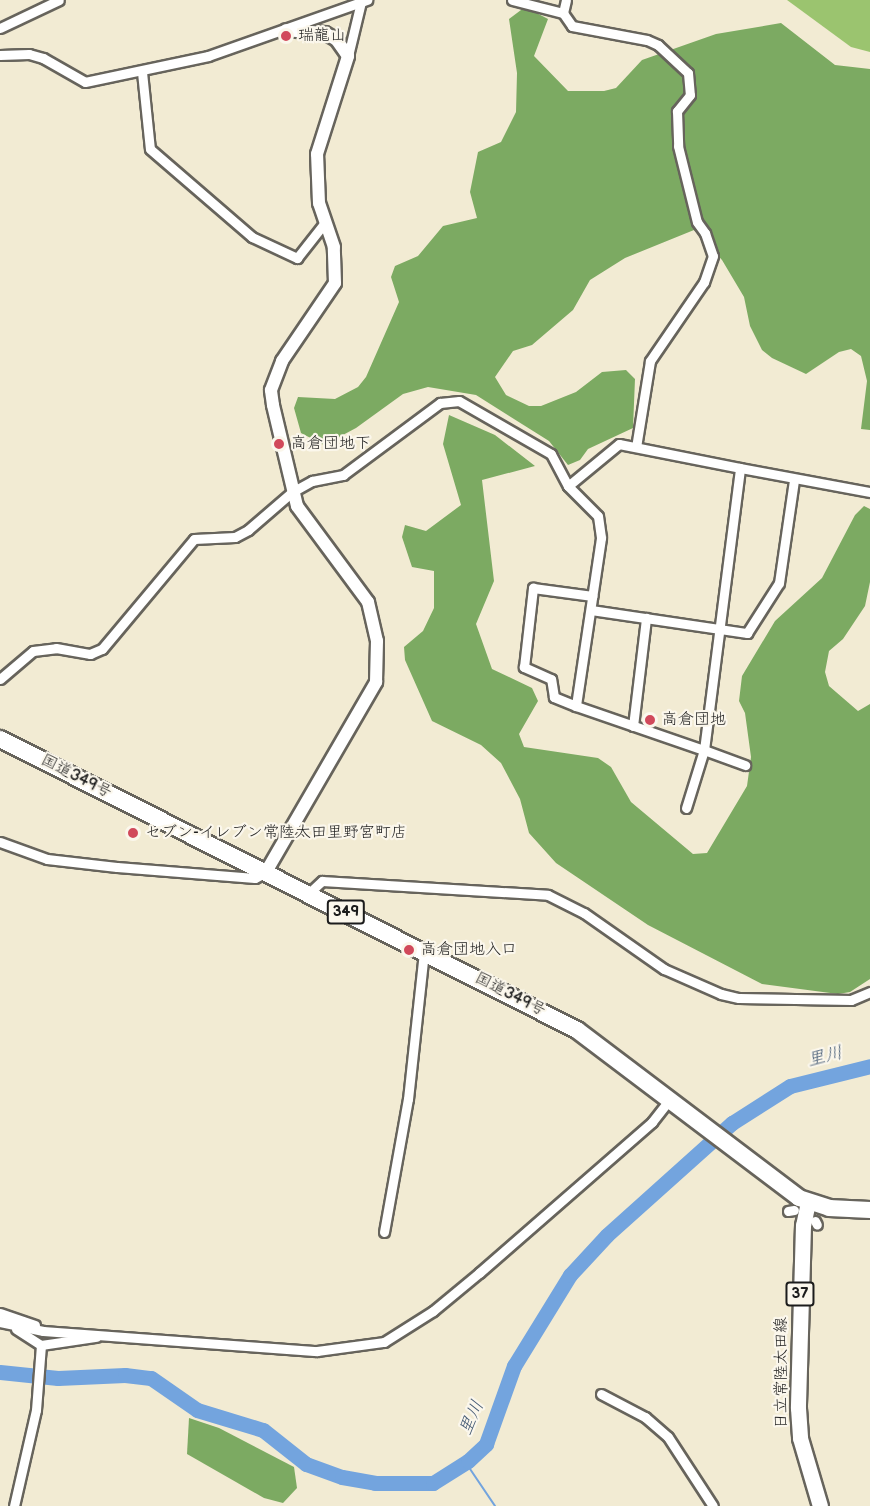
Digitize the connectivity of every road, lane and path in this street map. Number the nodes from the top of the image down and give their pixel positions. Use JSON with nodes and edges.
{"nodes":[{"id":1,"x":59,"y":0,"type":"edge"},
{"id":2,"x":512,"y":0,"type":"edge"},
{"id":3,"x":566,"y":0,"type":"edge"},
{"id":4,"x":364,"y":1,"type":"edge"},
{"id":5,"x":563,"y":13,"type":"junction"},
{"id":6,"x":0,"y":28,"type":"edge"},
{"id":7,"x":286,"y":30,"type":"junction"},
{"id":8,"x":0,"y":55,"type":"edge"},
{"id":9,"x":348,"y":56,"type":"junction"},
{"id":10,"x":142,"y":72,"type":"junction"},
{"id":11,"x":323,"y":225,"type":"junction"},
{"id":12,"x":636,"y":447,"type":"junction"},
{"id":13,"x":740,"y":468,"type":"junction"},
{"id":14,"x":794,"y":480,"type":"junction"},
{"id":15,"x":568,"y":486,"type":"junction"},
{"id":16,"x":292,"y":492,"type":"junction"},
{"id":17,"x":870,"y":492,"type":"edge"},
{"id":18,"x":592,"y":596,"type":"junction"},
{"id":19,"x":591,"y":610,"type":"junction"},
{"id":20,"x":646,"y":618,"type":"junction"},
{"id":21,"x":717,"y":628,"type":"junction"},
{"id":22,"x":0,"y":679,"type":"edge"},
{"id":23,"x":576,"y":706,"type":"junction"},
{"id":24,"x":633,"y":726,"type":"junction"},
{"id":25,"x":0,"y":739,"type":"edge"},
{"id":26,"x":704,"y":750,"type":"junction"},
{"id":27,"x":745,"y":765,"type":"dead end"},
{"id":28,"x":686,"y":808,"type":"dead end"},
{"id":29,"x":0,"y":842,"type":"edge"},
{"id":30,"x":266,"y":872,"type":"junction"},
{"id":31,"x":309,"y":893,"type":"junction"},
{"id":32,"x":424,"y":951,"type":"junction"},
{"id":33,"x":870,"y":992,"type":"edge"},
{"id":34,"x":674,"y":1104,"type":"junction"},
{"id":35,"x":797,"y":1208,"type":"junction"},
{"id":36,"x":870,"y":1210,"type":"edge"},
{"id":37,"x":384,"y":1232,"type":"dead end"},
{"id":38,"x":0,"y":1313,"type":"edge"},
{"id":39,"x":5,"y":1323,"type":"edge"},
{"id":40,"x":49,"y":1332,"type":"junction"},
{"id":41,"x":104,"y":1334,"type":"junction"},
{"id":42,"x":40,"y":1348,"type":"junction"},
{"id":43,"x":601,"y":1394,"type":"dead end"},
{"id":44,"x":14,"y":1506,"type":"edge"},
{"id":45,"x":713,"y":1506,"type":"edge"},
{"id":46,"x":820,"y":1506,"type":"edge"}],
"edges":[{"from":1,"to":6,"type":"street"},
{"from":2,"to":5,"type":"street"},
{"from":3,"to":5,"type":"street"},
{"from":4,"to":7,"type":"street"},
{"from":4,"to":9,"type":"street"},
{"from":5,"to":12,"type":"street"},
{"from":7,"to":9,"type":"street"},
{"from":7,"to":10,"type":"street"},
{"from":8,"to":10,"type":"street"},
{"from":9,"to":11,"type":"street"},
{"from":10,"to":11,"type":"street"},
{"from":11,"to":16,"type":"street"},
{"from":12,"to":13,"type":"street"},
{"from":12,"to":15,"type":"street"},
{"from":13,"to":14,"type":"street"},
{"from":13,"to":21,"type":"street"},
{"from":14,"to":17,"type":"street"},
{"from":14,"to":21,"type":"street"},
{"from":15,"to":16,"type":"street"},
{"from":15,"to":18,"type":"street"},
{"from":16,"to":22,"type":"street"},
{"from":16,"to":30,"type":"street"},
{"from":18,"to":19,"type":"street"},
{"from":18,"to":23,"type":"street"},
{"from":19,"to":20,"type":"street"},
{"from":19,"to":23,"type":"street"},
{"from":20,"to":21,"type":"street"},
{"from":20,"to":24,"type":"street"},
{"from":21,"to":26,"type":"street"},
{"from":23,"to":24,"type":"street"},
{"from":24,"to":26,"type":"street"},
{"from":25,"to":30,"type":"highway","name":"国道349号","number":"349"},
{"from":26,"to":27,"type":"street"},
{"from":26,"to":28,"type":"street"},
{"from":29,"to":30,"type":"street"},
{"from":30,"to":31,"type":"highway","name":"国道349号","number":"349"},
{"from":31,"to":32,"type":"highway","name":"国道349号","number":"349"},
{"from":31,"to":33,"type":"street"},
{"from":32,"to":34,"type":"highway","name":"国道349号","number":"349"},
{"from":32,"to":37,"type":"street"},
{"from":34,"to":35,"type":"highway","name":"国道349号","number":"349"},
{"from":34,"to":41,"type":"street"},
{"from":35,"to":36,"type":"highway","name":"国道349号","number":"349"},
{"from":35,"to":46,"type":"main road","name":"日立常陸太田線","number":"37"},
{"from":38,"to":40,"type":"street"},
{"from":39,"to":40,"type":"street"},
{"from":39,"to":42,"type":"street"},
{"from":40,"to":41,"type":"street"},
{"from":41,"to":42,"type":"street"},
{"from":42,"to":44,"type":"street"},
{"from":43,"to":45,"type":"street"}]}
